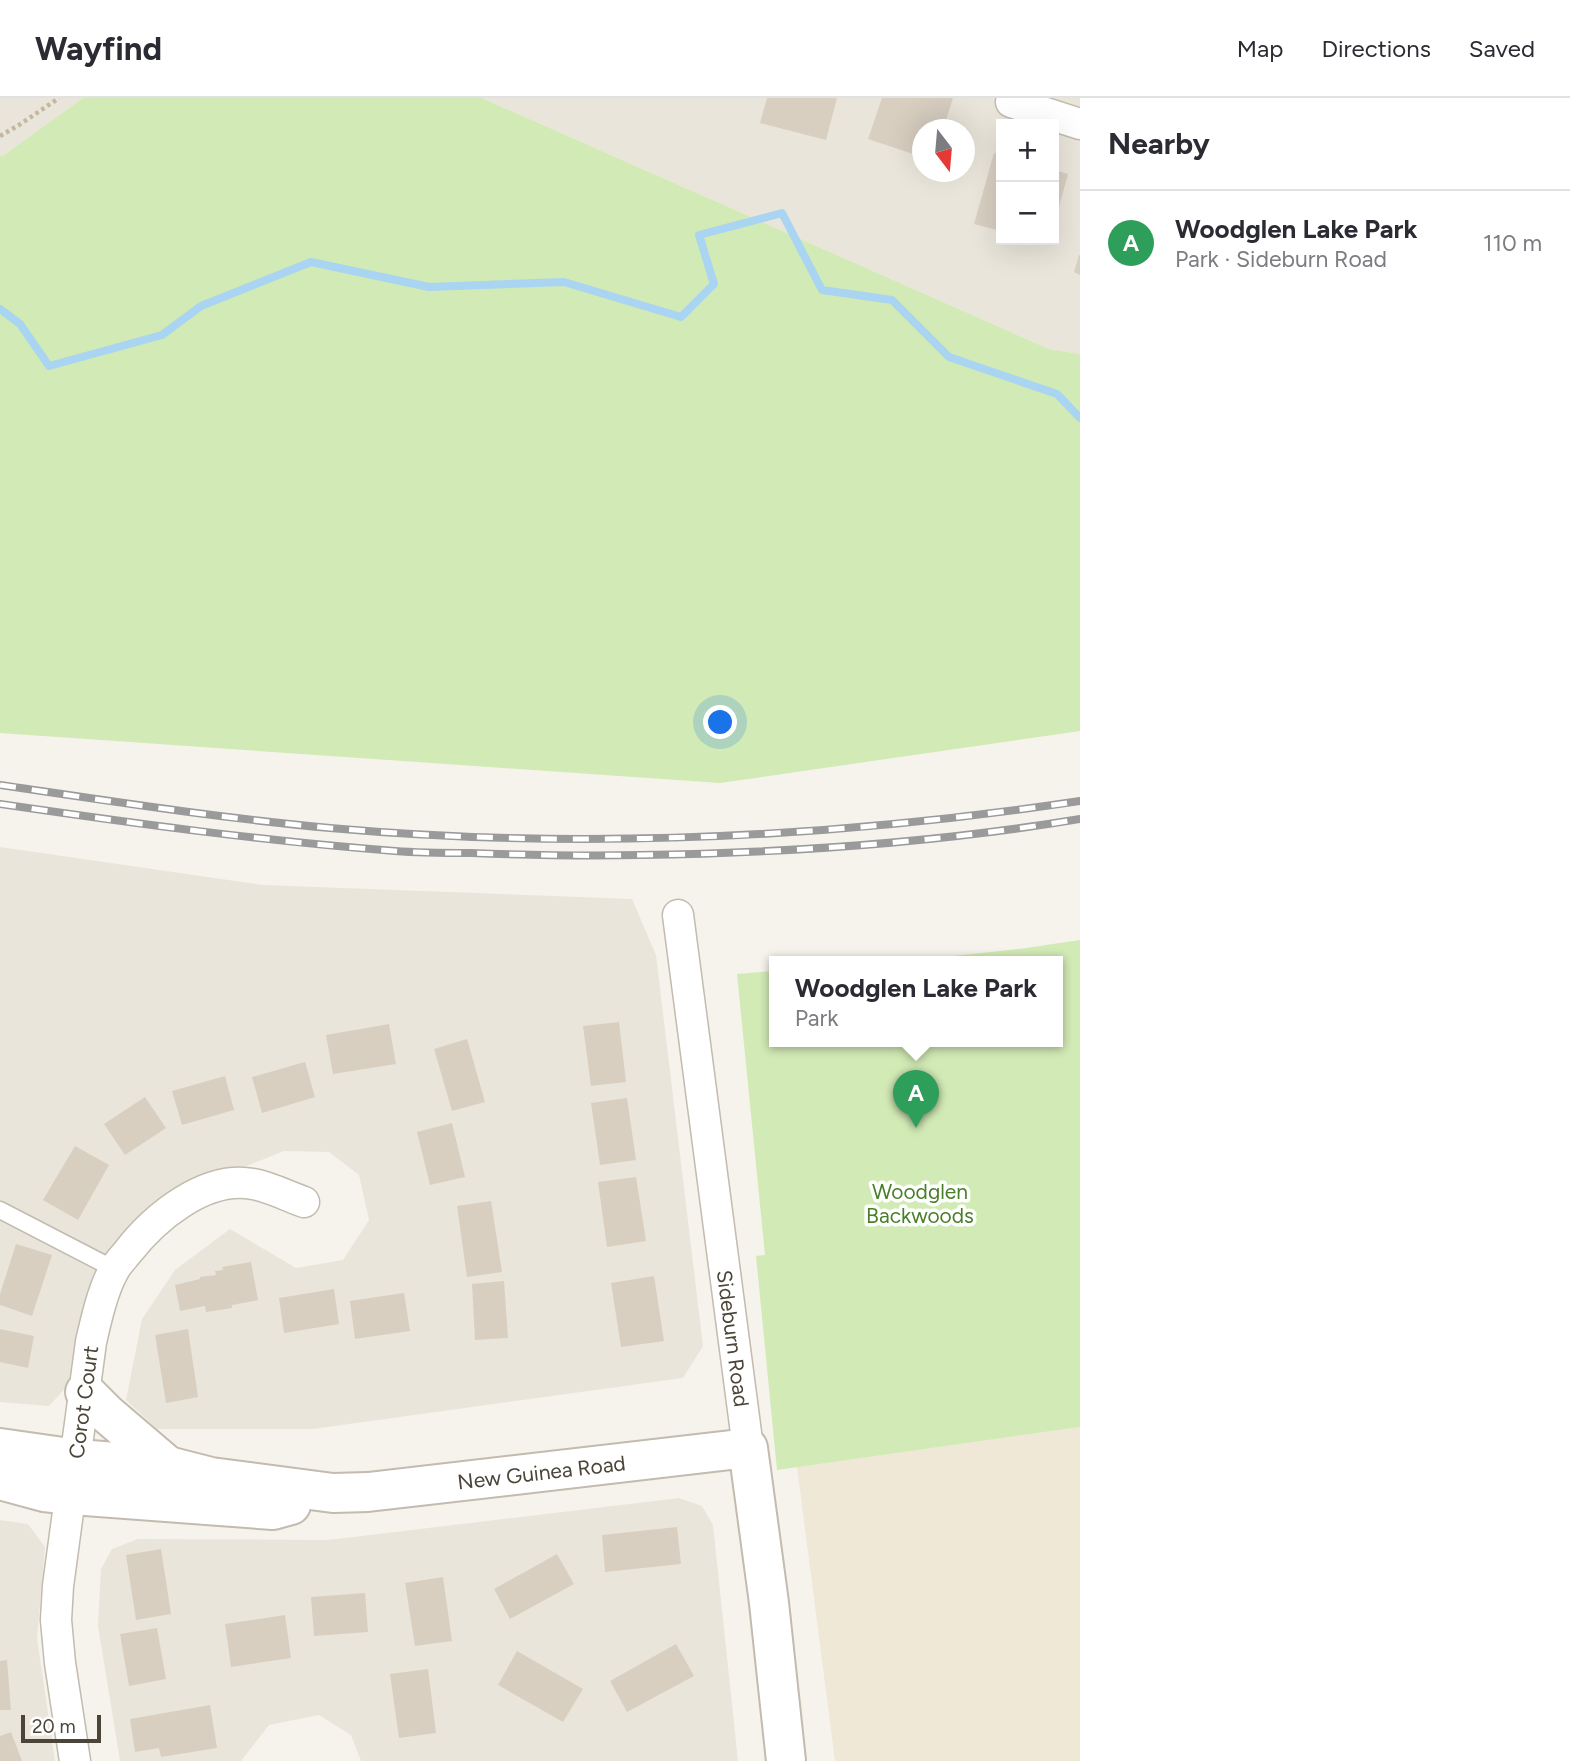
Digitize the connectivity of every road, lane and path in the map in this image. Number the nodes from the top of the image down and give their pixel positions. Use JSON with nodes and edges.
{"nodes":[{"id":1,"x":59,"y":98,"type":"edge"},
{"id":2,"x":1012,"y":98,"type":"edge"},
{"id":3,"x":1080,"y":124,"type":"edge"},
{"id":4,"x":0,"y":135,"type":"edge"},
{"id":5,"x":678,"y":915,"type":"dead end"},
{"id":6,"x":304,"y":1202,"type":"dead end"},
{"id":7,"x":0,"y":1210,"type":"edge"},
{"id":8,"x":114,"y":1269,"type":"junction"},
{"id":9,"x":85,"y":1392,"type":"junction"},
{"id":10,"x":0,"y":1448,"type":"edge"},
{"id":11,"x":748,"y":1448,"type":"junction"},
{"id":12,"x":168,"y":1466,"type":"junction"},
{"id":13,"x":74,"y":1477,"type":"junction"},
{"id":14,"x":0,"y":1480,"type":"edge"},
{"id":15,"x":333,"y":1493,"type":"junction"},
{"id":16,"x":75,"y":1761,"type":"edge"},
{"id":17,"x":786,"y":1761,"type":"edge"}],
"edges":[{"from":1,"to":4,"type":"path"},
{"from":2,"to":3,"type":"street"},
{"from":5,"to":11,"type":"street","name":"Sideburn Road"},
{"from":6,"to":8,"type":"street","name":"Corot Court"},
{"from":7,"to":8,"type":"lane"},
{"from":8,"to":9,"type":"street","name":"Corot Court"},
{"from":9,"to":12,"type":"street"},
{"from":9,"to":13,"type":"street","name":"Corot Court"},
{"from":10,"to":13,"type":"street","name":"New Guinea Road"},
{"from":11,"to":15,"type":"street","name":"New Guinea Road"},
{"from":11,"to":17,"type":"street","name":"Sideburn Road"},
{"from":12,"to":13,"type":"street","name":"New Guinea Road"},
{"from":12,"to":15,"type":"street","name":"New Guinea Road"},
{"from":13,"to":14,"type":"street","name":"New Guinea Road"},
{"from":13,"to":15,"type":"street","name":"New Guinea Road"},
{"from":13,"to":16,"type":"street","name":"Corot Court"}]}
